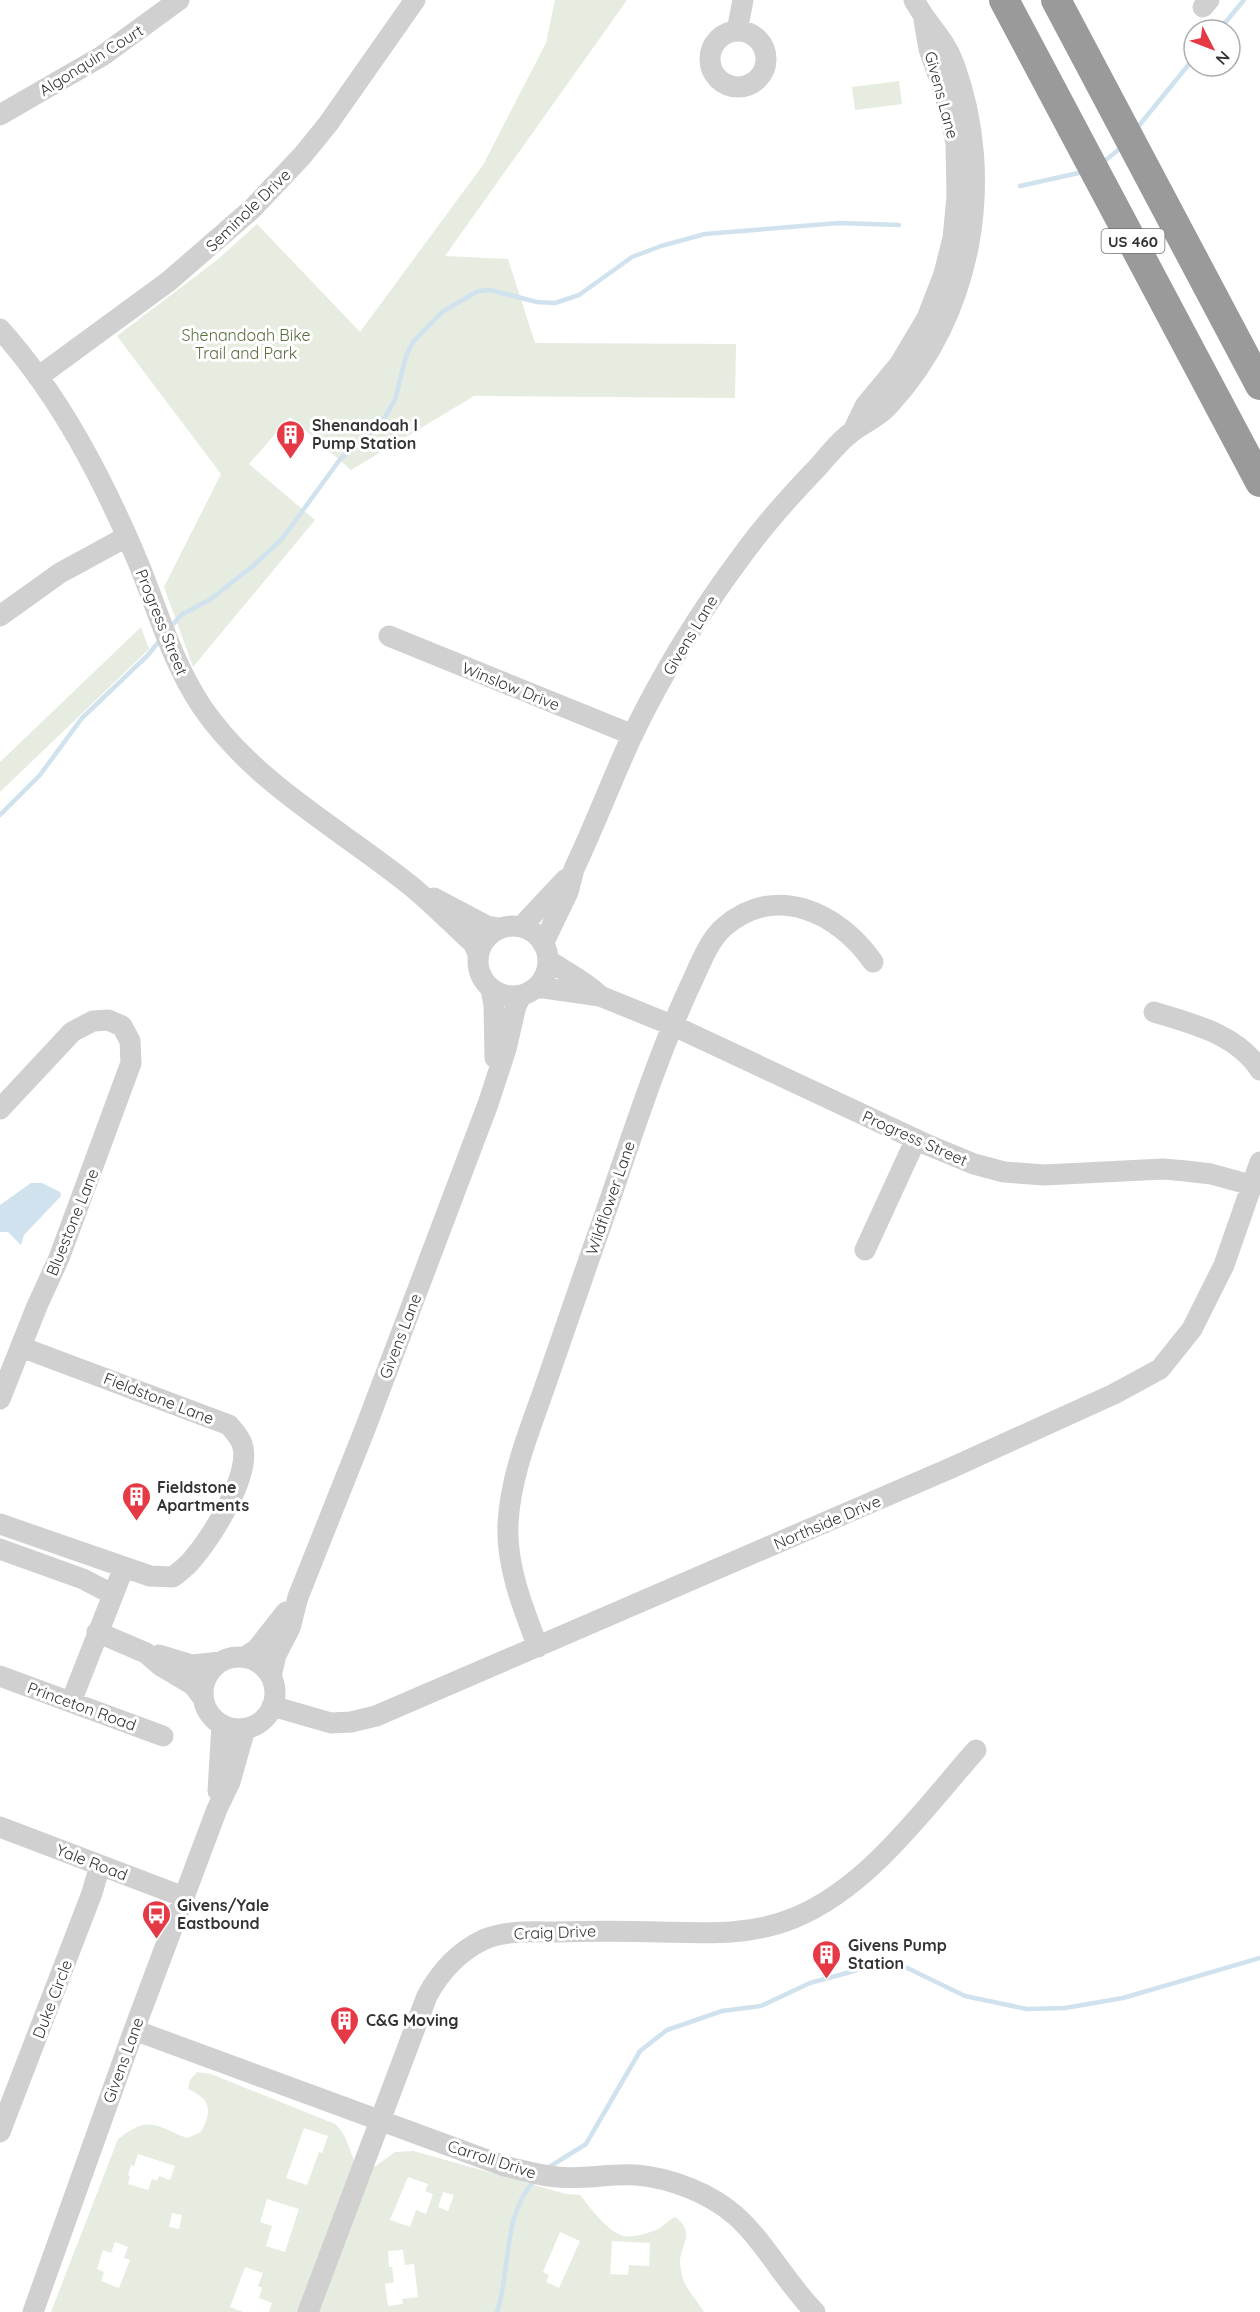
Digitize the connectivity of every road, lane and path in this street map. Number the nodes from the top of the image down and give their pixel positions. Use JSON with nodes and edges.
{"nodes":[{"id":1,"x":179,"y":0,"type":"edge"},
{"id":2,"x":415,"y":0,"type":"edge"},
{"id":3,"x":743,"y":0,"type":"edge"},
{"id":4,"x":914,"y":0,"type":"edge"},
{"id":5,"x":1004,"y":0,"type":"edge"},
{"id":6,"x":1056,"y":0,"type":"edge"},
{"id":7,"x":737,"y":31,"type":"dead end"},
{"id":8,"x":0,"y":116,"type":"edge"},
{"id":9,"x":0,"y":329,"type":"edge"},
{"id":10,"x":38,"y":377,"type":"junction"},
{"id":11,"x":1260,"y":385,"type":"edge"},
{"id":12,"x":1260,"y":482,"type":"edge"},
{"id":13,"x":126,"y":537,"type":"junction"},
{"id":14,"x":0,"y":616,"type":"edge"},
{"id":15,"x":389,"y":636,"type":"dead end"},
{"id":16,"x":633,"y":735,"type":"junction"},
{"id":17,"x":574,"y":869,"type":"junction"},
{"id":18,"x":412,"y":887,"type":"junction"},
{"id":19,"x":521,"y":927,"type":"junction"},
{"id":20,"x":499,"y":928,"type":"junction"},
{"id":21,"x":546,"y":952,"type":"junction"},
{"id":22,"x":478,"y":954,"type":"junction"},
{"id":23,"x":873,"y":962,"type":"dead end"},
{"id":24,"x":491,"y":989,"type":"junction"},
{"id":25,"x":529,"y":991,"type":"junction"},
{"id":26,"x":600,"y":996,"type":"junction"},
{"id":27,"x":1154,"y":1011,"type":"dead end"},
{"id":28,"x":674,"y":1026,"type":"junction"},
{"id":29,"x":1260,"y":1070,"type":"edge"},
{"id":30,"x":497,"y":1073,"type":"junction"},
{"id":31,"x":0,"y":1109,"type":"edge"},
{"id":32,"x":916,"y":1139,"type":"junction"},
{"id":33,"x":1260,"y":1162,"type":"edge"},
{"id":34,"x":1251,"y":1185,"type":"junction"},
{"id":35,"x":865,"y":1250,"type":"dead end"},
{"id":36,"x":21,"y":1347,"type":"junction"},
{"id":37,"x":0,"y":1399,"type":"edge"},
{"id":38,"x":0,"y":1524,"type":"edge"},
{"id":39,"x":0,"y":1549,"type":"edge"},
{"id":40,"x":124,"y":1567,"type":"junction"},
{"id":41,"x":112,"y":1594,"type":"junction"},
{"id":42,"x":298,"y":1597,"type":"junction"},
{"id":43,"x":97,"y":1632,"type":"junction"},
{"id":44,"x":538,"y":1647,"type":"junction"},
{"id":45,"x":146,"y":1653,"type":"junction"},
{"id":46,"x":245,"y":1657,"type":"junction"},
{"id":47,"x":221,"y":1662,"type":"junction"},
{"id":48,"x":0,"y":1676,"type":"edge"},
{"id":49,"x":271,"y":1676,"type":"junction"},
{"id":50,"x":203,"y":1698,"type":"junction"},
{"id":51,"x":71,"y":1702,"type":"junction"},
{"id":52,"x":272,"y":1706,"type":"junction"},
{"id":53,"x":222,"y":1725,"type":"junction"},
{"id":54,"x":245,"y":1729,"type":"junction"},
{"id":55,"x":163,"y":1736,"type":"dead end"},
{"id":56,"x":976,"y":1750,"type":"dead end"},
{"id":57,"x":217,"y":1809,"type":"junction"},
{"id":58,"x":0,"y":1827,"type":"edge"},
{"id":59,"x":100,"y":1865,"type":"junction"},
{"id":60,"x":184,"y":1897,"type":"junction"},
{"id":61,"x":134,"y":2030,"type":"junction"},
{"id":62,"x":381,"y":2121,"type":"junction"},
{"id":63,"x":0,"y":2132,"type":"edge"},
{"id":64,"x":33,"y":2312,"type":"edge"},
{"id":65,"x":308,"y":2312,"type":"edge"},
{"id":66,"x":815,"y":2312,"type":"edge"}],
"edges":[{"from":1,"to":8,"type":"street","name":"Algonquin Court"},
{"from":2,"to":10,"type":"street","name":"Seminole Drive"},
{"from":3,"to":7,"type":"street"},
{"from":4,"to":16,"type":"street","name":"Givens Lane"},
{"from":5,"to":12,"type":"highway","number":"US 460"},
{"from":6,"to":11,"type":"highway","number":"US 460"},
{"from":9,"to":10,"type":"street","name":"Progress Street"},
{"from":10,"to":13,"type":"street","name":"Progress Street"},
{"from":13,"to":14,"type":"street"},
{"from":13,"to":18,"type":"street","name":"Progress Street"},
{"from":15,"to":16,"type":"street","name":"Winslow Drive"},
{"from":16,"to":17,"type":"street","name":"Givens Lane"},
{"from":17,"to":19,"type":"street","name":"Givens Lane"},
{"from":17,"to":21,"type":"street","name":"Givens Lane"},
{"from":18,"to":20,"type":"street","name":"Progress Street"},
{"from":18,"to":22,"type":"street","name":"Progress Street"},
{"from":19,"to":20,"type":"street"},
{"from":19,"to":21,"type":"street"},
{"from":20,"to":22,"type":"street"},
{"from":21,"to":25,"type":"street"},
{"from":21,"to":26,"type":"street","name":"Progress Street"},
{"from":22,"to":24,"type":"street"},
{"from":23,"to":28,"type":"street","name":"Wildflower Lane"},
{"from":24,"to":25,"type":"street"},
{"from":24,"to":30,"type":"street","name":"Givens Lane"},
{"from":25,"to":26,"type":"street","name":"Progress Street"},
{"from":25,"to":30,"type":"street","name":"Givens Lane"},
{"from":26,"to":28,"type":"street","name":"Progress Street"},
{"from":27,"to":29,"type":"street"},
{"from":28,"to":32,"type":"street","name":"Progress Street"},
{"from":28,"to":44,"type":"street","name":"Wildflower Lane"},
{"from":30,"to":42,"type":"street","name":"Givens Lane"},
{"from":31,"to":36,"type":"street","name":"Bluestone Lane"},
{"from":32,"to":34,"type":"street","name":"Progress Street"},
{"from":32,"to":35,"type":"street"},
{"from":33,"to":34,"type":"street","name":"Northside Drive"},
{"from":34,"to":44,"type":"street","name":"Northside Drive"},
{"from":36,"to":37,"type":"street","name":"Bluestone Lane"},
{"from":36,"to":40,"type":"street","name":"Fieldstone Lane"},
{"from":38,"to":40,"type":"street","name":"Fieldstone Lane"},
{"from":39,"to":41,"type":"street"},
{"from":40,"to":41,"type":"street"},
{"from":41,"to":43,"type":"street"},
{"from":42,"to":46,"type":"street","name":"Givens Lane"},
{"from":42,"to":49,"type":"street","name":"Givens Lane"},
{"from":43,"to":45,"type":"street"},
{"from":43,"to":51,"type":"street"},
{"from":44,"to":52,"type":"street","name":"Northside Drive"},
{"from":45,"to":47,"type":"street"},
{"from":45,"to":50,"type":"street"},
{"from":46,"to":47,"type":"street"},
{"from":46,"to":49,"type":"street"},
{"from":47,"to":50,"type":"street"},
{"from":48,"to":51,"type":"street","name":"Princeton Road"},
{"from":49,"to":52,"type":"street"},
{"from":50,"to":53,"type":"street"},
{"from":51,"to":55,"type":"street","name":"Princeton Road"},
{"from":52,"to":54,"type":"street"},
{"from":53,"to":54,"type":"street"},
{"from":53,"to":57,"type":"street","name":"Givens Lane"},
{"from":54,"to":57,"type":"street","name":"Givens Lane"},
{"from":56,"to":62,"type":"street","name":"Craig Drive"},
{"from":57,"to":60,"type":"street","name":"Givens Lane"},
{"from":58,"to":59,"type":"street","name":"Yale Road"},
{"from":59,"to":60,"type":"street","name":"Yale Road"},
{"from":59,"to":63,"type":"street","name":"Duke Circle"},
{"from":60,"to":61,"type":"street","name":"Givens Lane"},
{"from":61,"to":62,"type":"street","name":"Carroll Drive"},
{"from":61,"to":64,"type":"street","name":"Givens Lane"},
{"from":62,"to":65,"type":"street","name":"Craig Drive"},
{"from":62,"to":66,"type":"street","name":"Carroll Drive"}]}
